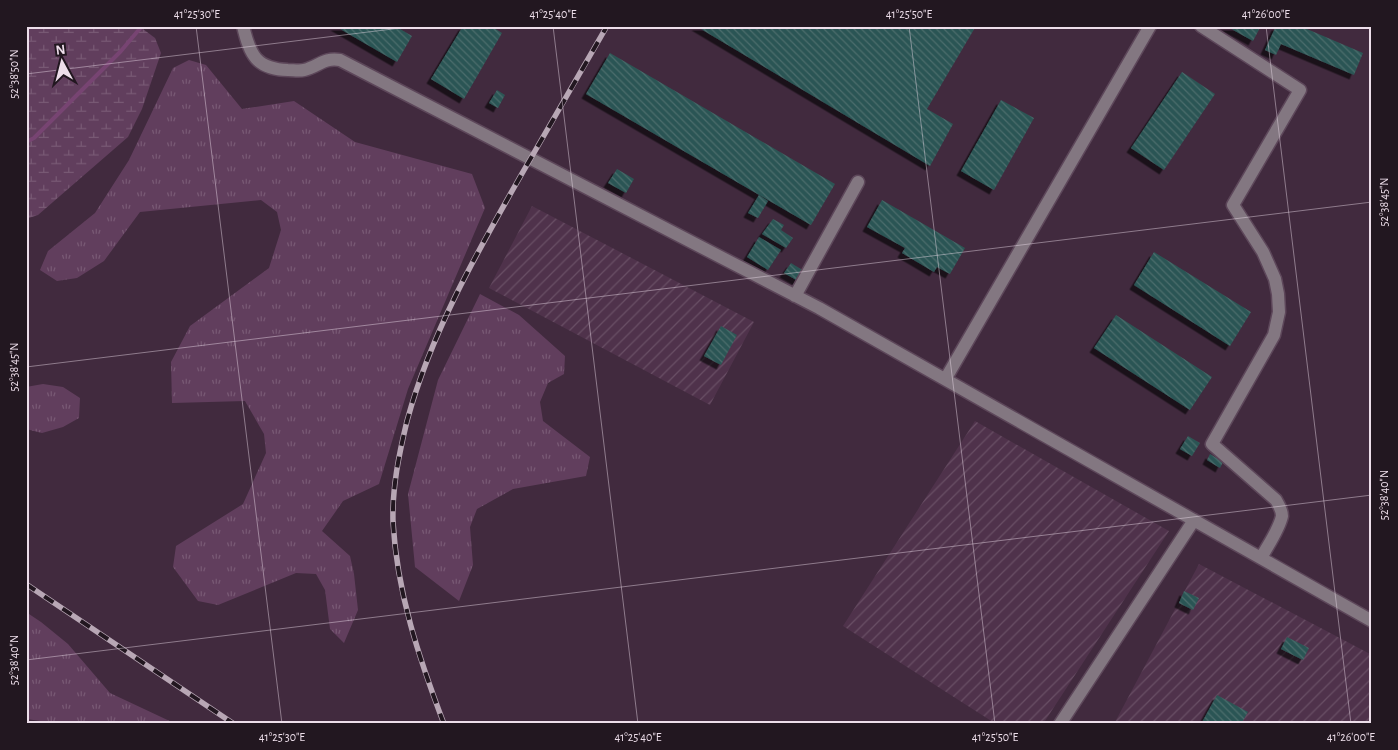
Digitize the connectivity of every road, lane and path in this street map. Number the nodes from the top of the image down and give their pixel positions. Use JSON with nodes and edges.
{"nodes":[{"id":1,"x":243,"y":26,"type":"edge"},
{"id":2,"x":1150,"y":26,"type":"edge"},
{"id":3,"x":1201,"y":26,"type":"edge"},
{"id":4,"x":858,"y":182,"type":"dead end"},
{"id":5,"x":795,"y":296,"type":"junction"},
{"id":6,"x":946,"y":378,"type":"junction"},
{"id":7,"x":1194,"y":520,"type":"junction"},
{"id":8,"x":1261,"y":558,"type":"junction"},
{"id":9,"x":1372,"y":621,"type":"edge"},
{"id":10,"x":1060,"y":724,"type":"edge"}],
"edges":[{"from":1,"to":5,"type":"street"},
{"from":2,"to":6,"type":"street"},
{"from":3,"to":8,"type":"street"},
{"from":4,"to":5,"type":"street"},
{"from":5,"to":6,"type":"street"},
{"from":6,"to":7,"type":"street"},
{"from":7,"to":8,"type":"street"},
{"from":7,"to":10,"type":"street"},
{"from":8,"to":9,"type":"street"}]}
